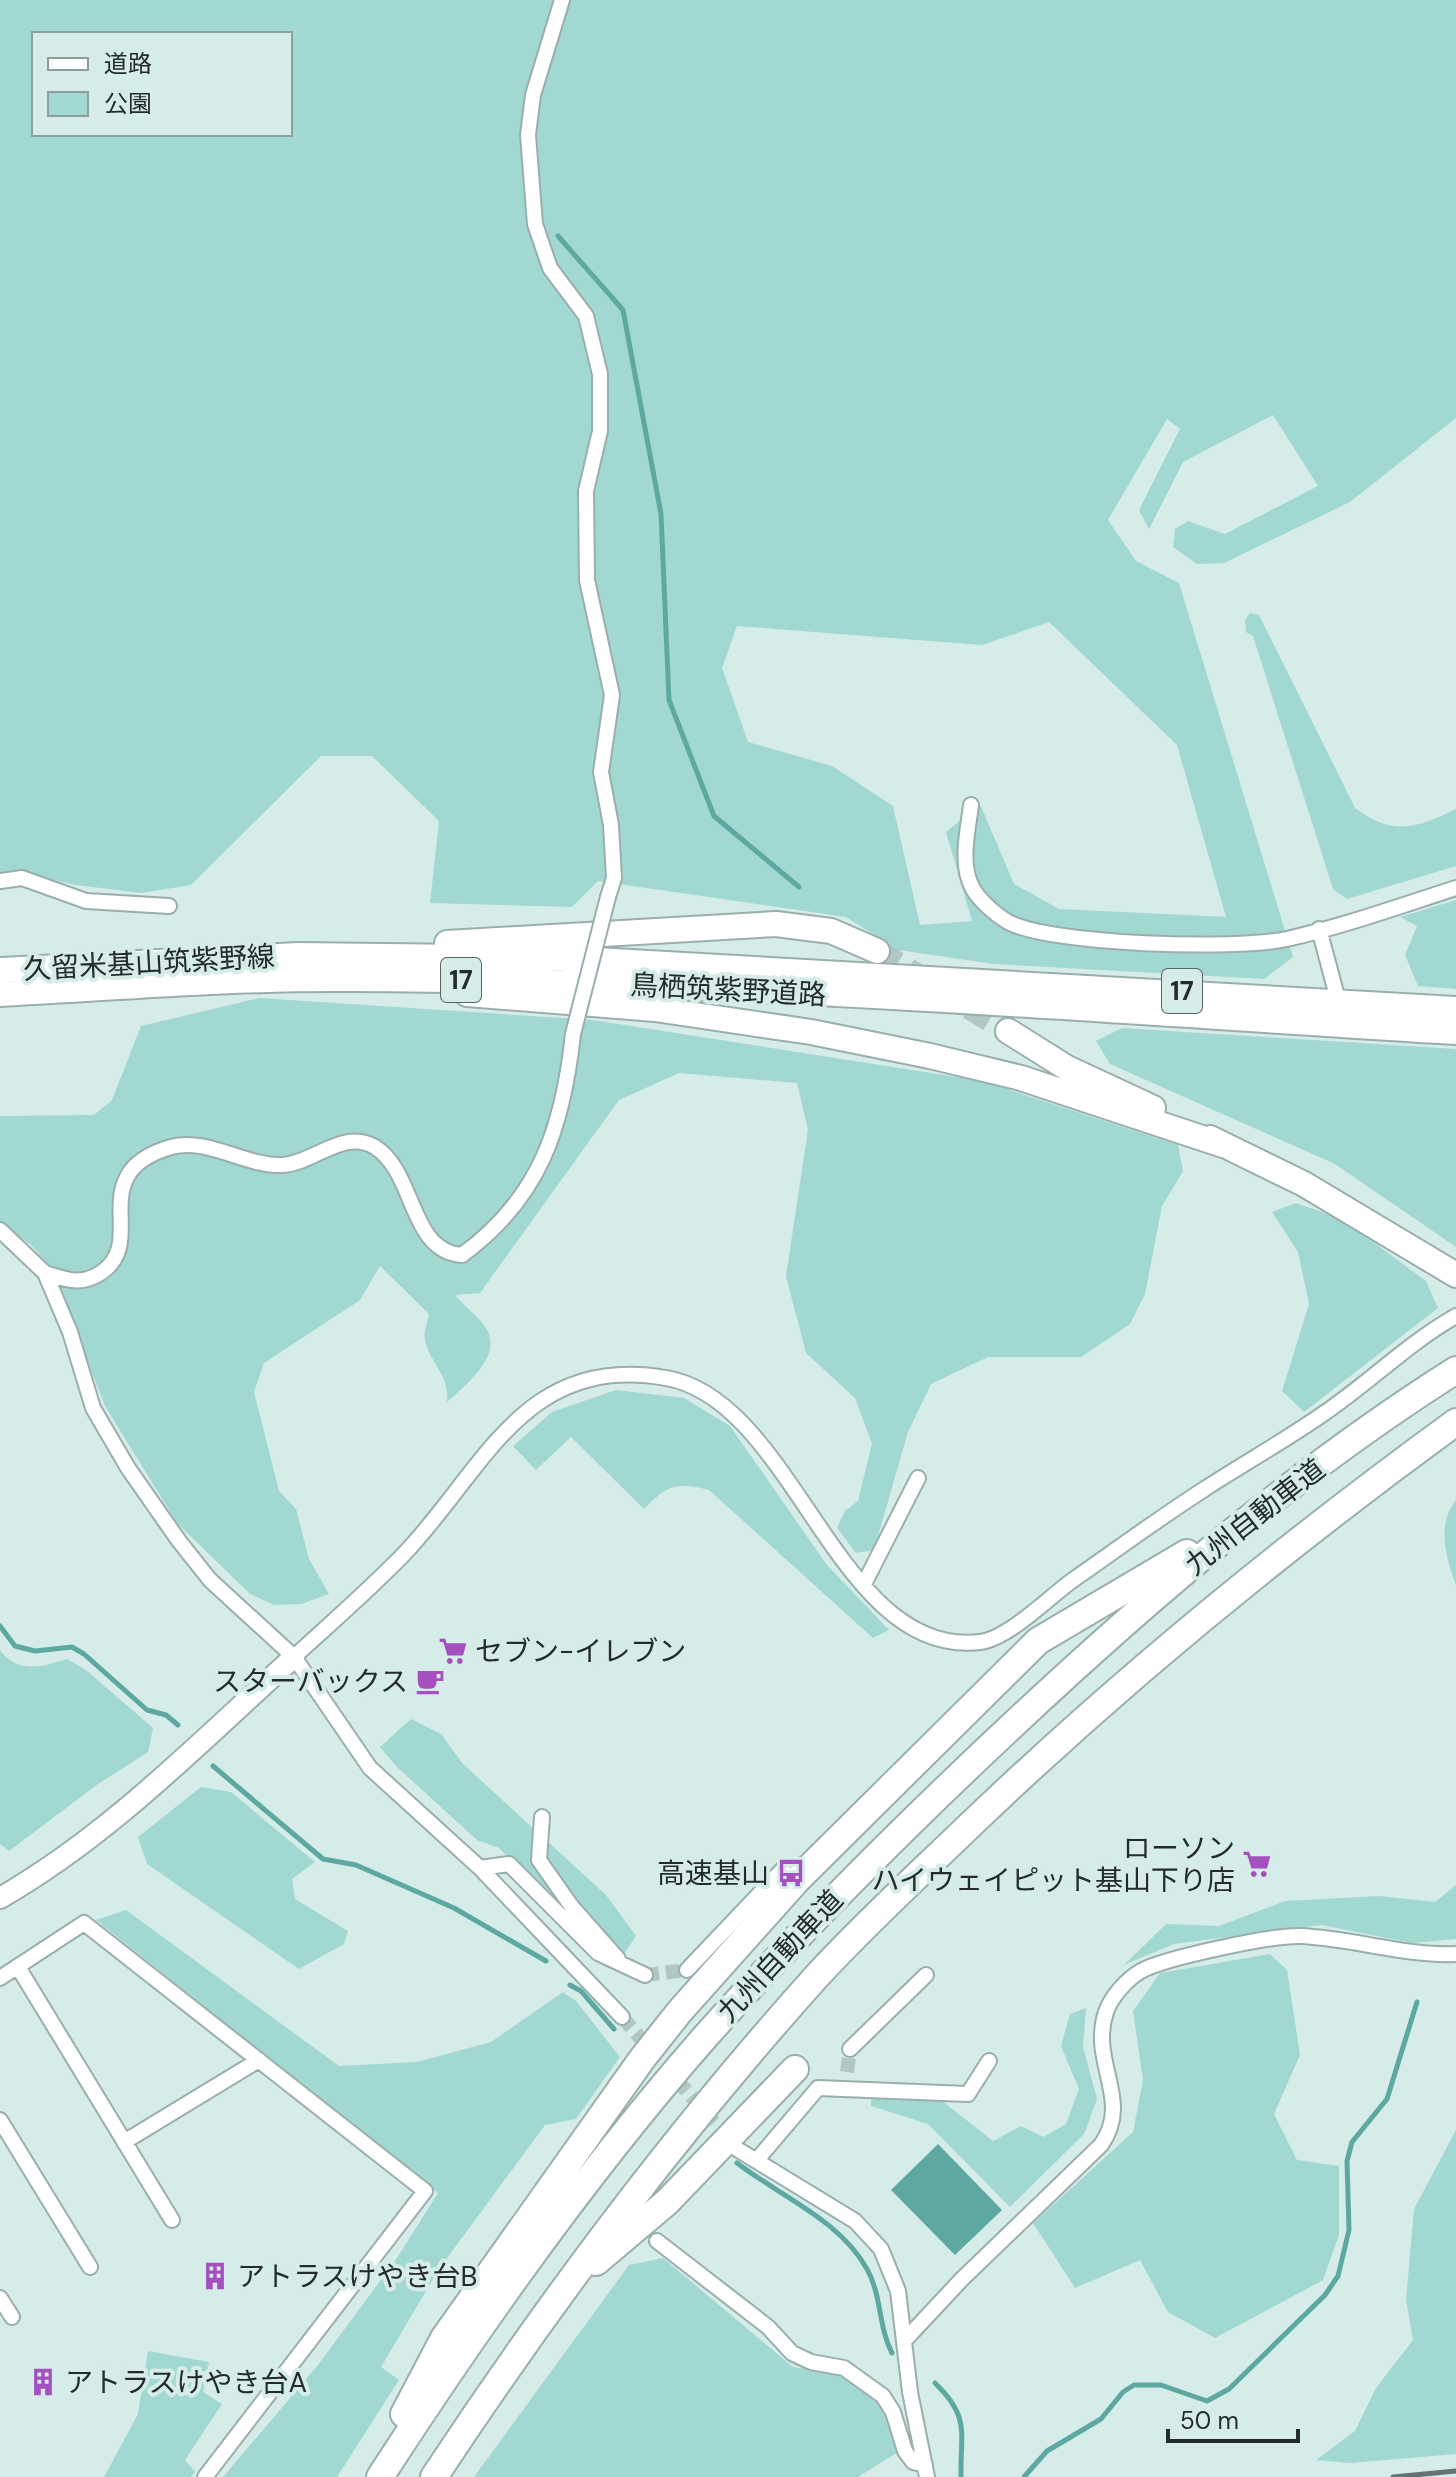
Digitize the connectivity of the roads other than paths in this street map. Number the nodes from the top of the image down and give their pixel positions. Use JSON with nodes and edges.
{"nodes":[{"id":1,"x":562,"y":0,"type":"edge"},
{"id":2,"x":971,"y":805,"type":"dead end"},
{"id":3,"x":0,"y":881,"type":"edge"},
{"id":4,"x":1456,"y":888,"type":"edge"},
{"id":5,"x":169,"y":906,"type":"dead end"},
{"id":6,"x":1319,"y":929,"type":"junction"},
{"id":7,"x":877,"y":951,"type":"tunnel mouth"},
{"id":8,"x":357,"y":954,"type":"junction"},
{"id":9,"x":298,"y":955,"type":"joint"},
{"id":10,"x":0,"y":970,"type":"edge"},
{"id":11,"x":349,"y":979,"type":"junction"},
{"id":12,"x":0,"y":994,"type":"edge"},
{"id":13,"x":1338,"y":1000,"type":"junction"},
{"id":14,"x":1456,"y":1009,"type":"edge"},
{"id":15,"x":1008,"y":1031,"type":"tunnel mouth"},
{"id":16,"x":1456,"y":1032,"type":"edge"},
{"id":17,"x":1223,"y":1145,"type":"junction"},
{"id":18,"x":0,"y":1230,"type":"edge"},
{"id":19,"x":45,"y":1273,"type":"junction"},
{"id":20,"x":1456,"y":1275,"type":"edge"},
{"id":21,"x":1456,"y":1316,"type":"edge"},
{"id":22,"x":1456,"y":1370,"type":"edge"},
{"id":23,"x":1456,"y":1422,"type":"edge"},
{"id":24,"x":918,"y":1478,"type":"dead end"},
{"id":25,"x":1268,"y":1505,"type":"junction"},
{"id":26,"x":864,"y":1584,"type":"junction"},
{"id":27,"x":294,"y":1657,"type":"junction"},
{"id":28,"x":542,"y":1817,"type":"dead end"},
{"id":29,"x":480,"y":1868,"type":"junction"},
{"id":30,"x":783,"y":1869,"type":"dead end"},
{"id":31,"x":0,"y":1898,"type":"edge"},
{"id":32,"x":1456,"y":1954,"type":"edge"},
{"id":33,"x":623,"y":1965,"type":"junction"},
{"id":34,"x":18,"y":1967,"type":"junction"},
{"id":35,"x":687,"y":1970,"type":"tunnel mouth"},
{"id":36,"x":645,"y":1975,"type":"tunnel mouth"},
{"id":37,"x":926,"y":1975,"type":"dead end"},
{"id":38,"x":0,"y":1978,"type":"edge"},
{"id":39,"x":622,"y":2017,"type":"tunnel mouth"},
{"id":40,"x":850,"y":2049,"type":"tunnel mouth"},
{"id":41,"x":259,"y":2060,"type":"junction"},
{"id":42,"x":989,"y":2061,"type":"dead end"},
{"id":43,"x":795,"y":2069,"type":"dead end"},
{"id":44,"x":847,"y":2072,"type":"tunnel mouth"},
{"id":45,"x":845,"y":2089,"type":"junction"},
{"id":46,"x":0,"y":2120,"type":"edge"},
{"id":47,"x":124,"y":2142,"type":"junction"},
{"id":48,"x":737,"y":2149,"type":"tunnel mouth"},
{"id":49,"x":756,"y":2161,"type":"junction"},
{"id":50,"x":172,"y":2220,"type":"dead end"},
{"id":51,"x":657,"y":2241,"type":"dead end"},
{"id":52,"x":90,"y":2267,"type":"dead end"},
{"id":53,"x":561,"y":2292,"type":"junction"},
{"id":54,"x":0,"y":2298,"type":"edge"},
{"id":55,"x":12,"y":2317,"type":"dead end"},
{"id":56,"x":905,"y":2340,"type":"junction"},
{"id":57,"x":926,"y":2471,"type":"edge"},
{"id":58,"x":205,"y":2477,"type":"edge"},
{"id":59,"x":371,"y":2477,"type":"edge"},
{"id":60,"x":380,"y":2477,"type":"edge"},
{"id":61,"x":434,"y":2477,"type":"edge"}],
"edges":[{"from":1,"to":19,"type":"street","bridge":true},
{"from":2,"to":6,"type":"street"},
{"from":3,"to":5,"type":"street"},
{"from":4,"to":6,"type":"street"},
{"from":6,"to":13,"type":"street"},
{"from":7,"to":8,"type":"main road","number":"17"},
{"from":8,"to":9,"type":"main road","name":"鳥栖筑紫野道路","number":"17"},
{"from":8,"to":13,"type":"main road","name":"鳥栖筑紫野道路","number":"17"},
{"from":9,"to":10,"type":"main road","name":"久留米基山筑紫野線","number":"17"},
{"from":11,"to":12,"type":"main road","name":"鳥栖筑紫野道路","number":"17"},
{"from":11,"to":16,"type":"main road","name":"鳥栖筑紫野道路","number":"17"},
{"from":11,"to":17,"type":"main road","number":"17"},
{"from":13,"to":14,"type":"main road","name":"鳥栖筑紫野道路","number":"17"},
{"from":15,"to":17,"type":"main road","number":"17"},
{"from":17,"to":20,"type":"main road","number":"17"},
{"from":18,"to":19,"type":"street"},
{"from":19,"to":27,"type":"street"},
{"from":21,"to":26,"type":"street"},
{"from":22,"to":25,"type":"highway","name":"九州自動車道"},
{"from":23,"to":53,"type":"highway","name":"九州自動車道"},
{"from":24,"to":26,"type":"street"},
{"from":25,"to":59,"type":"highway"},
{"from":25,"to":60,"type":"highway","name":"九州自動車道"},
{"from":26,"to":27,"type":"street"},
{"from":27,"to":29,"type":"street"},
{"from":27,"to":31,"type":"street"},
{"from":28,"to":33,"type":"street"},
{"from":29,"to":33,"type":"street"},
{"from":29,"to":39,"type":"street"},
{"from":30,"to":35,"type":"street"},
{"from":32,"to":56,"type":"street"},
{"from":33,"to":36,"type":"street"},
{"from":34,"to":38,"type":"street"},
{"from":34,"to":41,"type":"street"},
{"from":34,"to":47,"type":"street"},
{"from":37,"to":40,"type":"street"},
{"from":41,"to":47,"type":"street"},
{"from":41,"to":58,"type":"street"},
{"from":42,"to":45,"type":"street"},
{"from":43,"to":53,"type":"highway"},
{"from":44,"to":45,"type":"street"},
{"from":45,"to":49,"type":"street"},
{"from":46,"to":52,"type":"street"},
{"from":47,"to":50,"type":"street"},
{"from":48,"to":49,"type":"street"},
{"from":49,"to":56,"type":"street"},
{"from":51,"to":57,"type":"street"},
{"from":53,"to":61,"type":"highway","name":"九州自動車道"},
{"from":54,"to":55,"type":"street"},
{"from":56,"to":57,"type":"street"}]}
